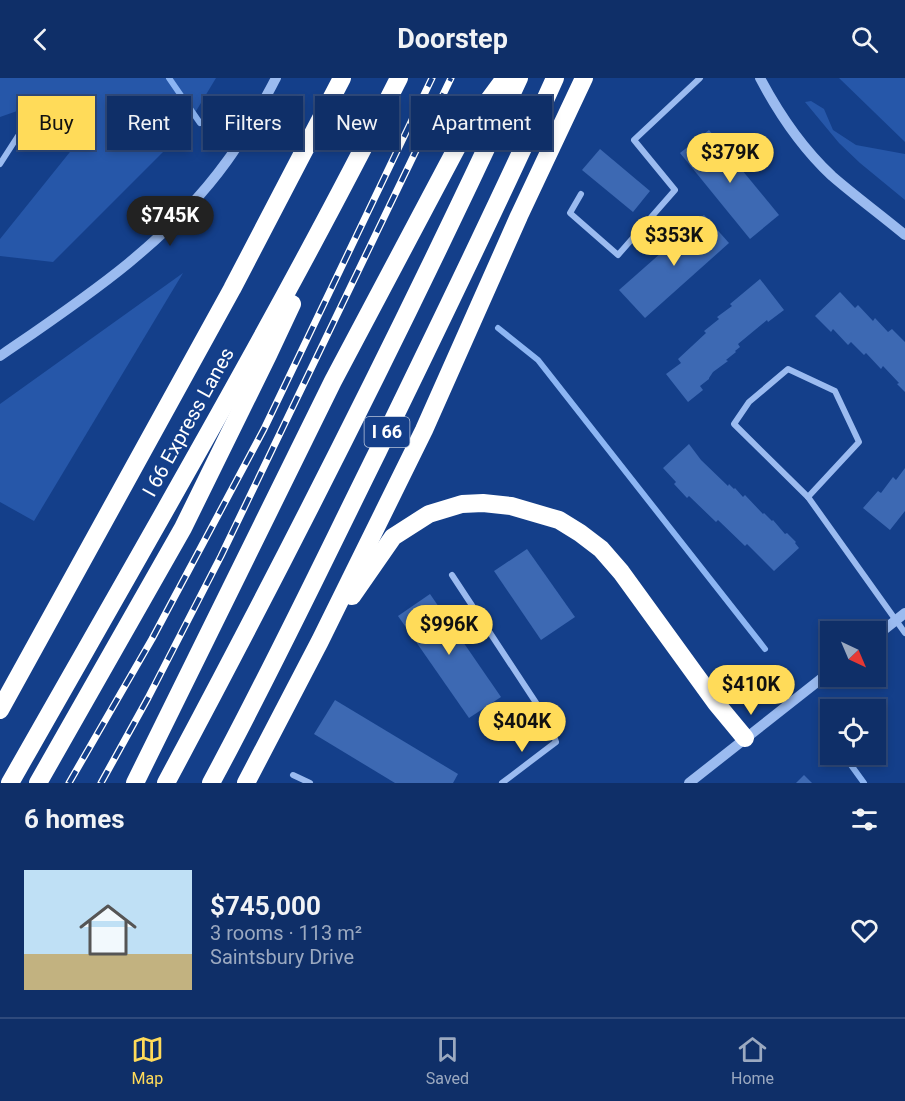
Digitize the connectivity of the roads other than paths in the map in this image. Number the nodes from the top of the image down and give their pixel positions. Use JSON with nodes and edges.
{"nodes":[{"id":1,"x":276,"y":78,"type":"edge"},
{"id":2,"x":342,"y":78,"type":"edge"},
{"id":3,"x":399,"y":78,"type":"edge"},
{"id":4,"x":505,"y":78,"type":"edge"},
{"id":5,"x":519,"y":78,"type":"edge"},
{"id":6,"x":555,"y":78,"type":"edge"},
{"id":7,"x":584,"y":78,"type":"edge"},
{"id":8,"x":700,"y":78,"type":"edge"},
{"id":9,"x":760,"y":78,"type":"edge"},
{"id":10,"x":18,"y":136,"type":"dead end"},
{"id":11,"x":0,"y":164,"type":"edge"},
{"id":12,"x":349,"y":176,"type":"junction"},
{"id":13,"x":581,"y":194,"type":"dead end"},
{"id":14,"x":905,"y":235,"type":"edge"},
{"id":15,"x":0,"y":356,"type":"edge"},
{"id":16,"x":808,"y":497,"type":"junction"},
{"id":17,"x":452,"y":575,"type":"dead end"},
{"id":18,"x":901,"y":617,"type":"edge"},
{"id":19,"x":886,"y":628,"type":"edge"},
{"id":20,"x":905,"y":633,"type":"edge"},
{"id":21,"x":320,"y":641,"type":"junction"},
{"id":22,"x":820,"y":680,"type":"edge"},
{"id":23,"x":0,"y":710,"type":"edge"},
{"id":24,"x":745,"y":738,"type":"junction"},
{"id":25,"x":293,"y":775,"type":"dead end"},
{"id":26,"x":10,"y":783,"type":"edge"},
{"id":27,"x":38,"y":783,"type":"edge"},
{"id":28,"x":135,"y":783,"type":"edge"},
{"id":29,"x":166,"y":783,"type":"edge"},
{"id":30,"x":211,"y":783,"type":"edge"},
{"id":31,"x":246,"y":783,"type":"edge"},
{"id":32,"x":310,"y":783,"type":"edge"},
{"id":33,"x":502,"y":783,"type":"edge"},
{"id":34,"x":689,"y":783,"type":"edge"}],
"edges":[{"from":1,"to":15,"type":"street"},
{"from":2,"to":23,"type":"highway"},
{"from":3,"to":12,"type":"highway","name":"I 66 Express Lanes"},
{"from":4,"to":28,"type":"highway"},
{"from":5,"to":29,"type":"highway"},
{"from":6,"to":30,"type":"highway","number":"I 66"},
{"from":7,"to":21,"type":"highway"},
{"from":8,"to":13,"type":"street"},
{"from":9,"to":14,"type":"street"},
{"from":10,"to":11,"type":"street"},
{"from":12,"to":26,"type":"highway","name":"I 66 Express Lanes"},
{"from":12,"to":27,"type":"highway"},
{"from":16,"to":16,"type":"street"},
{"from":16,"to":18,"type":"street"},
{"from":17,"to":33,"type":"street"},
{"from":18,"to":19,"type":"street"},
{"from":18,"to":20,"type":"street"},
{"from":21,"to":24,"type":"highway"},
{"from":21,"to":31,"type":"highway"},
{"from":22,"to":24,"type":"street"},
{"from":24,"to":34,"type":"street"},
{"from":25,"to":32,"type":"street"}]}
